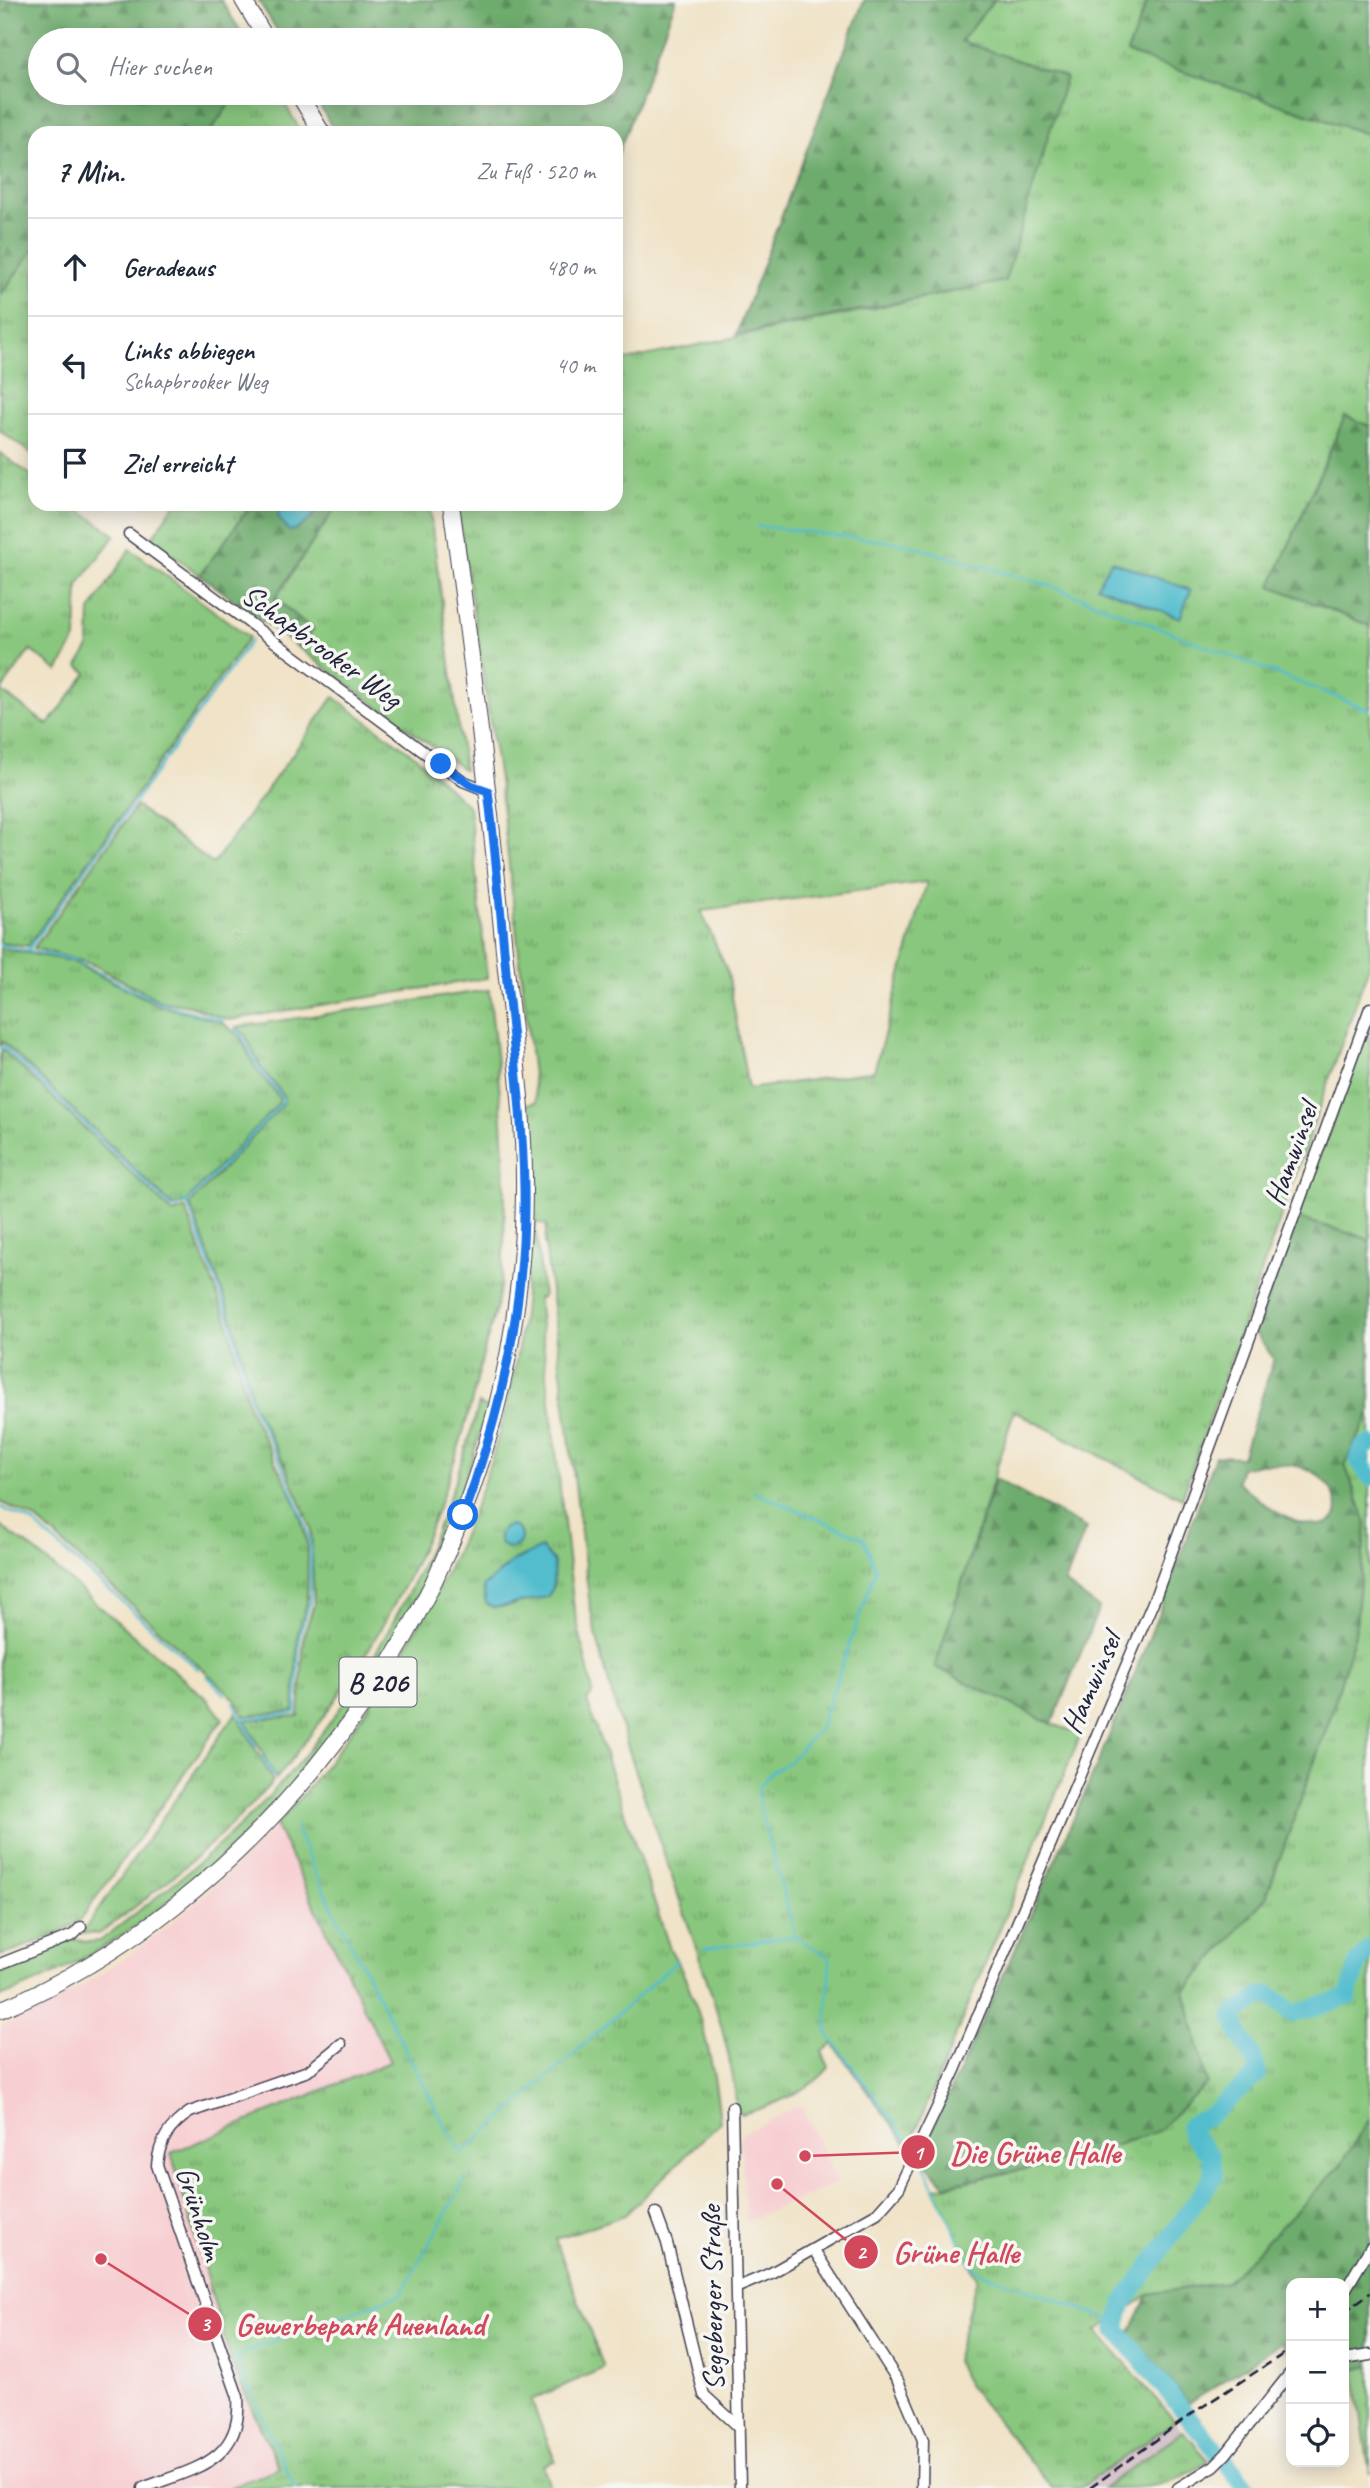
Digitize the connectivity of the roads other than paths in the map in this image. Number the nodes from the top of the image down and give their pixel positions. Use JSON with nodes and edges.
{"nodes":[{"id":1,"x":243,"y":0,"type":"edge"},
{"id":2,"x":260,"y":28,"type":"edge"},
{"id":3,"x":305,"y":105,"type":"edge"},
{"id":4,"x":318,"y":126,"type":"edge"},
{"id":5,"x":452,"y":511,"type":"edge"},
{"id":6,"x":129,"y":534,"type":"dead end"},
{"id":7,"x":488,"y":791,"type":"junction"},
{"id":8,"x":1370,"y":1007,"type":"edge"},
{"id":9,"x":81,"y":1927,"type":"dead end"},
{"id":10,"x":0,"y":1964,"type":"edge"},
{"id":11,"x":0,"y":2010,"type":"edge"},
{"id":12,"x":341,"y":2043,"type":"dead end"},
{"id":13,"x":732,"y":2107,"type":"dead end"},
{"id":14,"x":656,"y":2213,"type":"dead end"},
{"id":15,"x":1370,"y":2248,"type":"edge"},
{"id":16,"x":814,"y":2250,"type":"junction"},
{"id":17,"x":1349,"y":2284,"type":"edge"},
{"id":18,"x":737,"y":2287,"type":"junction"},
{"id":19,"x":1370,"y":2354,"type":"edge"},
{"id":20,"x":1349,"y":2358,"type":"edge"},
{"id":21,"x":1286,"y":2378,"type":"edge"},
{"id":22,"x":738,"y":2427,"type":"junction"},
{"id":23,"x":143,"y":2488,"type":"edge"},
{"id":24,"x":740,"y":2488,"type":"edge"},
{"id":25,"x":922,"y":2488,"type":"edge"},
{"id":26,"x":1178,"y":2488,"type":"edge"}],
"edges":[{"from":1,"to":2,"type":"main road"},
{"from":3,"to":4,"type":"main road"},
{"from":5,"to":7,"type":"main road","number":"B 206"},
{"from":6,"to":7,"type":"street","name":"Schapbrooker Weg"},
{"from":7,"to":11,"type":"main road","number":"B 206"},
{"from":8,"to":16,"type":"street","name":"Hamwinsel"},
{"from":9,"to":10,"type":"street"},
{"from":12,"to":23,"type":"street","name":"Grünholm"},
{"from":13,"to":18,"type":"street","name":"Segeberger Straße"},
{"from":14,"to":22,"type":"street"},
{"from":15,"to":17,"type":"street"},
{"from":16,"to":18,"type":"street","name":"Hamwinsel"},
{"from":16,"to":25,"type":"street"},
{"from":18,"to":22,"type":"street","name":"Segeberger Straße"},
{"from":19,"to":20,"type":"street"},
{"from":21,"to":26,"type":"street"},
{"from":22,"to":24,"type":"street","name":"Segeberger Straße"}]}
